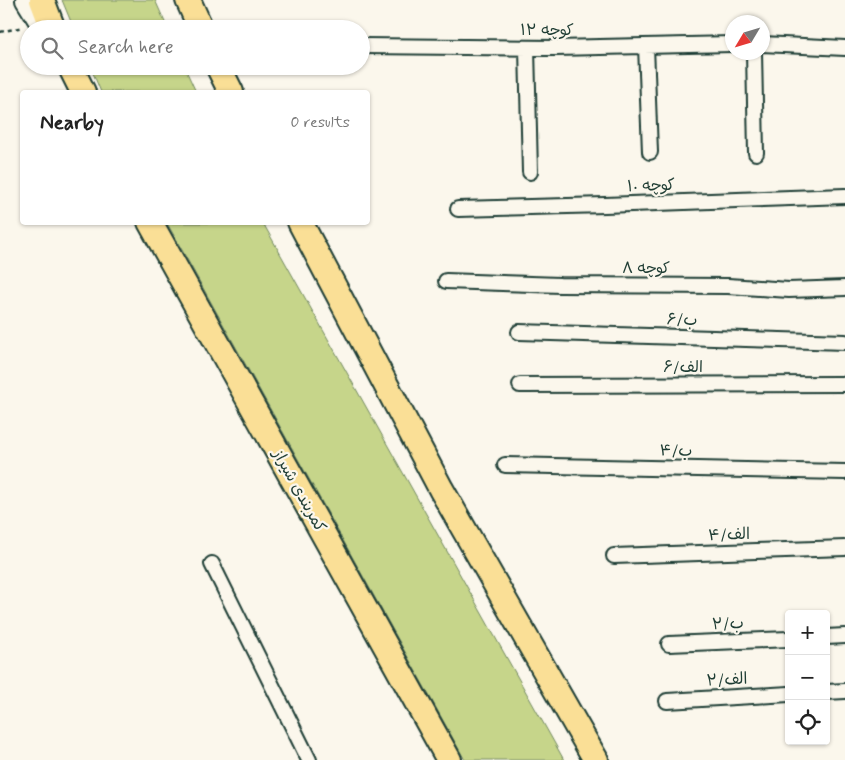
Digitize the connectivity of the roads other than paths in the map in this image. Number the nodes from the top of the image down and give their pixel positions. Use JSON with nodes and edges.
{"nodes":[{"id":1,"x":26,"y":0,"type":"edge"},
{"id":2,"x":42,"y":0,"type":"edge"},
{"id":3,"x":188,"y":0,"type":"edge"},
{"id":4,"x":38,"y":20,"type":"edge"},
{"id":5,"x":50,"y":20,"type":"edge"},
{"id":6,"x":197,"y":20,"type":"edge"},
{"id":7,"x":725,"y":44,"type":"edge"},
{"id":8,"x":770,"y":44,"type":"edge"},
{"id":9,"x":370,"y":46,"type":"edge"},
{"id":10,"x":646,"y":46,"type":"junction"},
{"id":11,"x":527,"y":48,"type":"junction"},
{"id":12,"x":845,"y":48,"type":"edge"},
{"id":13,"x":754,"y":60,"type":"edge"},
{"id":14,"x":222,"y":75,"type":"edge"},
{"id":15,"x":230,"y":90,"type":"edge"},
{"id":16,"x":650,"y":152,"type":"dead end"},
{"id":17,"x":756,"y":153,"type":"dead end"},
{"id":18,"x":530,"y":172,"type":"dead end"},
{"id":19,"x":845,"y":196,"type":"edge"},
{"id":20,"x":458,"y":209,"type":"dead end"},
{"id":21,"x":152,"y":225,"type":"edge"},
{"id":22,"x":302,"y":225,"type":"edge"},
{"id":23,"x":446,"y":281,"type":"dead end"},
{"id":24,"x":845,"y":288,"type":"edge"},
{"id":25,"x":519,"y":332,"type":"dead end"},
{"id":26,"x":845,"y":342,"type":"edge"},
{"id":27,"x":845,"y":384,"type":"edge"},
{"id":28,"x":520,"y":385,"type":"dead end"},
{"id":29,"x":505,"y":465,"type":"dead end"},
{"id":30,"x":845,"y":472,"type":"edge"},
{"id":31,"x":845,"y":548,"type":"edge"},
{"id":32,"x":614,"y":556,"type":"dead end"},
{"id":33,"x":212,"y":564,"type":"dead end"},
{"id":34,"x":845,"y":636,"type":"edge"},
{"id":35,"x":830,"y":637,"type":"edge"},
{"id":36,"x":785,"y":639,"type":"edge"},
{"id":37,"x":669,"y":644,"type":"dead end"},
{"id":38,"x":845,"y":690,"type":"edge"},
{"id":39,"x":830,"y":692,"type":"edge"},
{"id":40,"x":785,"y":694,"type":"edge"},
{"id":41,"x":668,"y":701,"type":"dead end"},
{"id":42,"x":309,"y":760,"type":"edge"},
{"id":43,"x":449,"y":760,"type":"edge"},
{"id":44,"x":596,"y":760,"type":"edge"}],
"edges":[{"from":1,"to":4,"type":"main road"},
{"from":2,"to":5,"type":"highway"},
{"from":3,"to":6,"type":"highway"},
{"from":7,"to":10,"type":"street","name":"کوچه ۱۲"},
{"from":8,"to":12,"type":"street"},
{"from":9,"to":11,"type":"street","name":"کوچه ۱۲"},
{"from":10,"to":11,"type":"street","name":"کوچه ۱۲"},
{"from":10,"to":16,"type":"street"},
{"from":11,"to":18,"type":"street"},
{"from":13,"to":17,"type":"street"},
{"from":14,"to":15,"type":"highway"},
{"from":19,"to":20,"type":"street","name":"کوچه ۱۰"},
{"from":21,"to":43,"type":"highway","name":"کمربندی شیراز"},
{"from":22,"to":44,"type":"highway"},
{"from":23,"to":24,"type":"street","name":"کوچه ۸"},
{"from":25,"to":26,"type":"street","name":"ب/۶"},
{"from":27,"to":28,"type":"street","name":"۶/الف"},
{"from":29,"to":30,"type":"street","name":"۴/ب"},
{"from":31,"to":32,"type":"street","name":"۴/الف"},
{"from":33,"to":42,"type":"street"},
{"from":34,"to":35,"type":"street"},
{"from":36,"to":37,"type":"street","name":"۲/ب"},
{"from":38,"to":39,"type":"street"},
{"from":40,"to":41,"type":"street","name":"۲/الف"}]}
